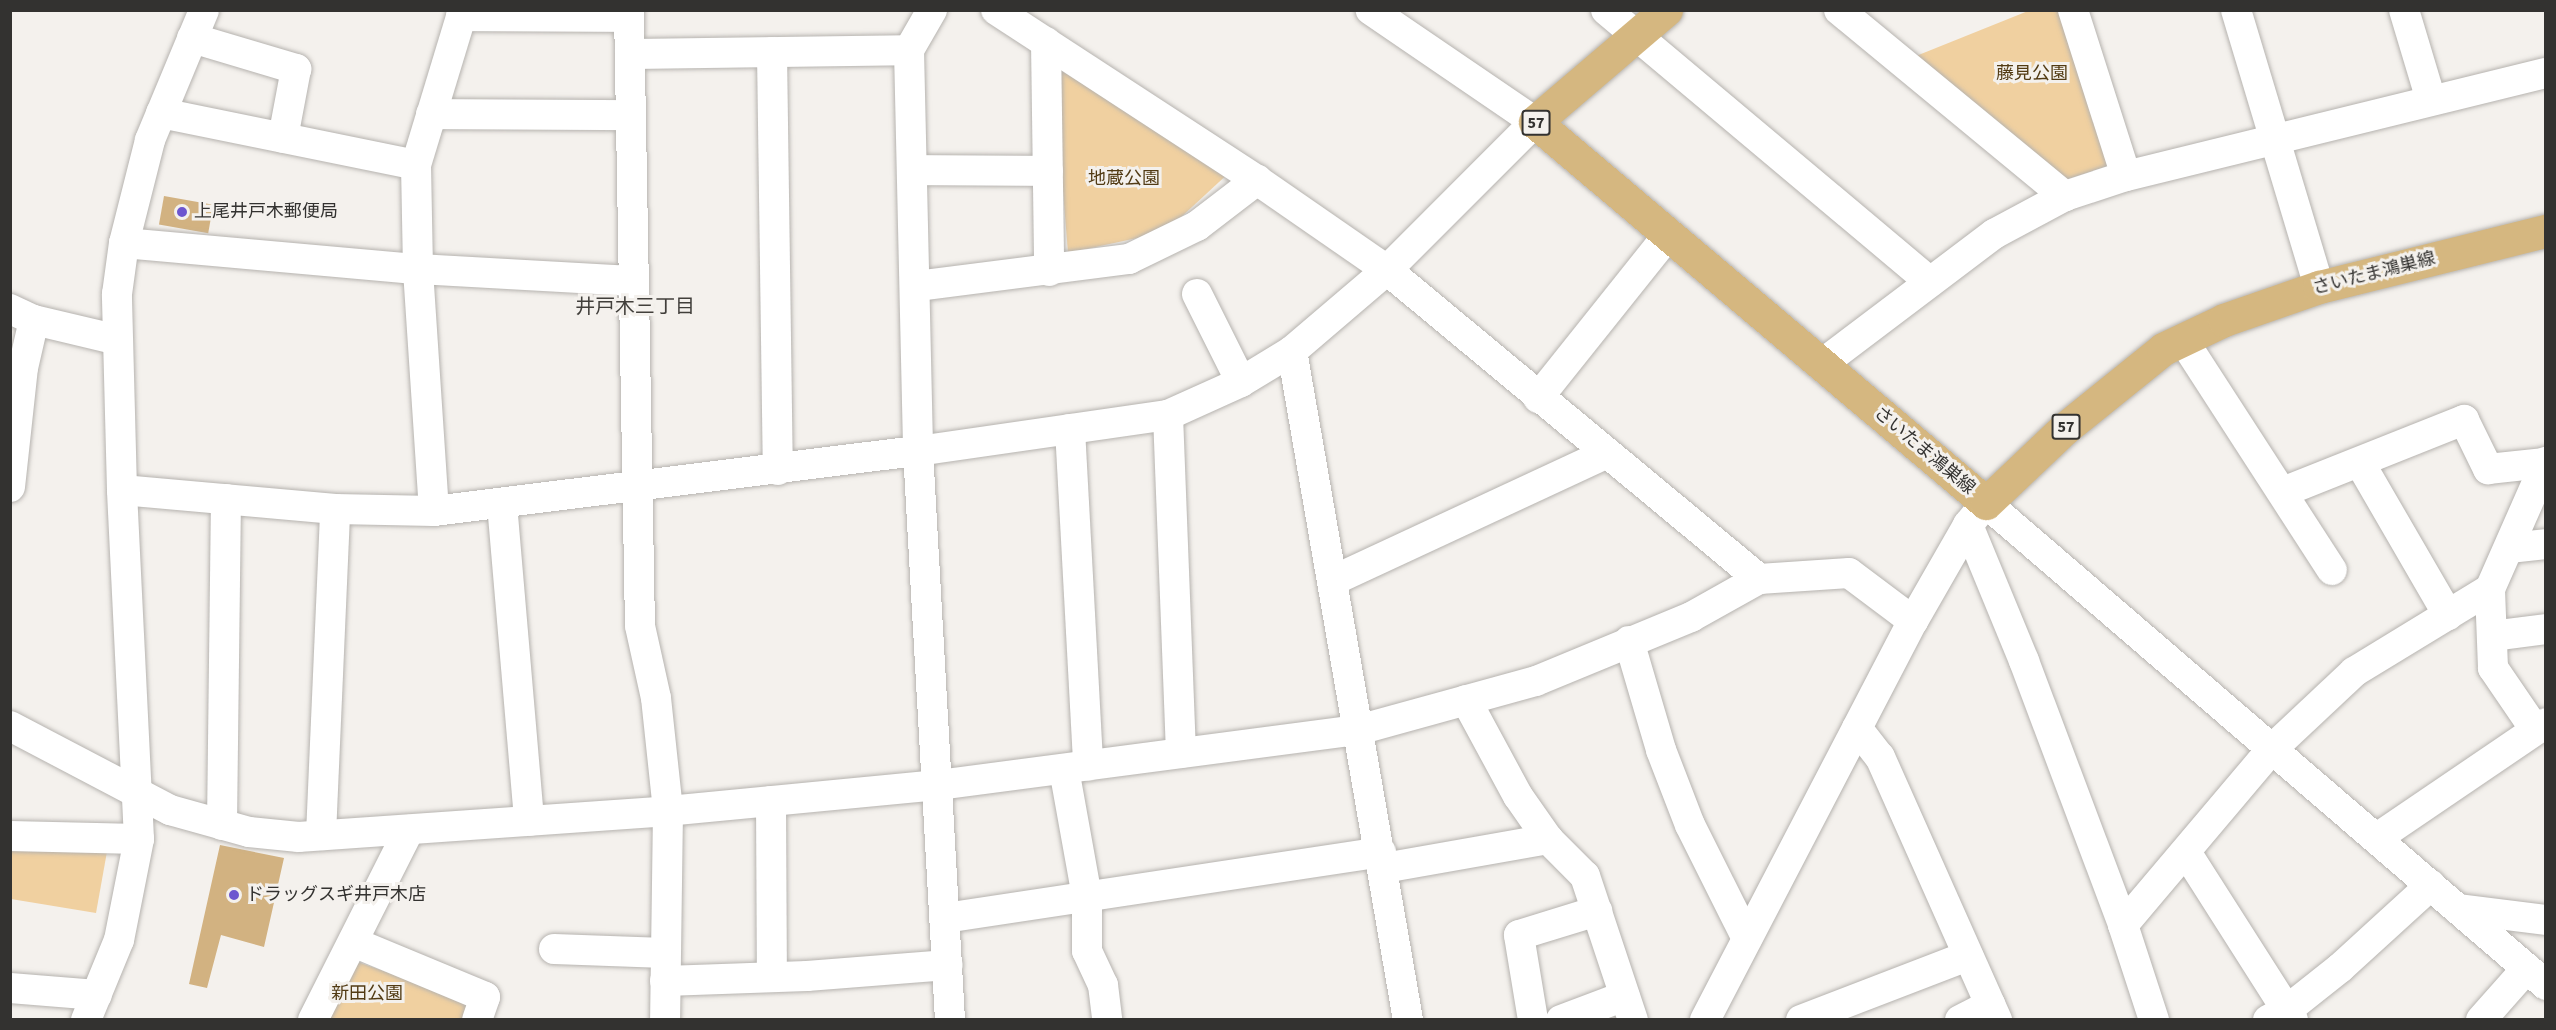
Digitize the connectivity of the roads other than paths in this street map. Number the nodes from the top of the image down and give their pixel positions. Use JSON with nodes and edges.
{"nodes":[{"id":1,"x":204,"y":10,"type":"edge"},
{"id":2,"x":932,"y":10,"type":"edge"},
{"id":3,"x":996,"y":10,"type":"edge"},
{"id":4,"x":1371,"y":10,"type":"edge"},
{"id":5,"x":1606,"y":10,"type":"edge"},
{"id":6,"x":1666,"y":10,"type":"edge"},
{"id":7,"x":1839,"y":10,"type":"edge"},
{"id":8,"x":2073,"y":10,"type":"edge"},
{"id":9,"x":2236,"y":10,"type":"edge"},
{"id":10,"x":2404,"y":10,"type":"edge"},
{"id":11,"x":462,"y":13,"type":"edge"},
{"id":12,"x":629,"y":14,"type":"edge"},
{"id":13,"x":1636,"y":33,"type":"junction"},
{"id":14,"x":192,"y":38,"type":"junction"},
{"id":15,"x":1046,"y":42,"type":"junction"},
{"id":16,"x":909,"y":50,"type":"junction"},
{"id":17,"x":772,"y":52,"type":"junction"},
{"id":18,"x":630,"y":54,"type":"junction"},
{"id":19,"x":2546,"y":73,"type":"edge"},
{"id":20,"x":2432,"y":100,"type":"junction"},
{"id":21,"x":161,"y":113,"type":"junction"},
{"id":22,"x":431,"y":114,"type":"junction"},
{"id":23,"x":630,"y":116,"type":"junction"},
{"id":24,"x":1535,"y":122,"type":"junction"},
{"id":25,"x":283,"y":138,"type":"junction"},
{"id":26,"x":2276,"y":139,"type":"junction"},
{"id":27,"x":416,"y":165,"type":"junction"},
{"id":28,"x":913,"y":170,"type":"junction"},
{"id":29,"x":1047,"y":171,"type":"junction"},
{"id":30,"x":2126,"y":176,"type":"junction"},
{"id":31,"x":1257,"y":180,"type":"junction"},
{"id":32,"x":2065,"y":196,"type":"junction"},
{"id":33,"x":2546,"y":231,"type":"edge"},
{"id":34,"x":1669,"y":234,"type":"junction"},
{"id":35,"x":124,"y":243,"type":"junction"},
{"id":36,"x":418,"y":269,"type":"junction"},
{"id":37,"x":1387,"y":270,"type":"junction"},
{"id":38,"x":1049,"y":271,"type":"junction"},
{"id":39,"x":633,"y":281,"type":"junction"},
{"id":40,"x":1930,"y":282,"type":"junction"},
{"id":41,"x":916,"y":286,"type":"junction"},
{"id":42,"x":2319,"y":287,"type":"junction"},
{"id":43,"x":1197,"y":294,"type":"dead end"},
{"id":44,"x":22,"y":314,"type":"edge"},
{"id":45,"x":118,"y":340,"type":"junction"},
{"id":46,"x":2183,"y":340,"type":"junction"},
{"id":47,"x":1292,"y":351,"type":"junction"},
{"id":48,"x":1822,"y":364,"type":"junction"},
{"id":49,"x":1241,"y":382,"type":"junction"},
{"id":50,"x":1538,"y":398,"type":"junction"},
{"id":51,"x":1168,"y":415,"type":"junction"},
{"id":52,"x":1070,"y":429,"type":"junction"},
{"id":53,"x":918,"y":451,"type":"junction"},
{"id":54,"x":1607,"y":453,"type":"junction"},
{"id":55,"x":2544,"y":462,"type":"edge"},
{"id":56,"x":2360,"y":463,"type":"junction"},
{"id":57,"x":778,"y":470,"type":"junction"},
{"id":58,"x":10,"y":487,"type":"edge"},
{"id":59,"x":636,"y":488,"type":"junction"},
{"id":60,"x":122,"y":490,"type":"junction"},
{"id":61,"x":2283,"y":492,"type":"junction"},
{"id":62,"x":226,"y":500,"type":"junction"},
{"id":63,"x":502,"y":504,"type":"junction"},
{"id":64,"x":335,"y":509,"type":"junction"},
{"id":65,"x":434,"y":511,"type":"junction"},
{"id":66,"x":1977,"y":514,"type":"junction"},
{"id":67,"x":2546,"y":544,"type":"edge"},
{"id":68,"x":2509,"y":548,"type":"junction"},
{"id":69,"x":2332,"y":570,"type":"dead end"},
{"id":70,"x":1759,"y":579,"type":"junction"},
{"id":71,"x":1334,"y":580,"type":"junction"},
{"id":72,"x":2490,"y":589,"type":"junction"},
{"id":73,"x":2448,"y":615,"type":"junction"},
{"id":74,"x":1913,"y":621,"type":"junction"},
{"id":75,"x":2546,"y":629,"type":"edge"},
{"id":76,"x":2492,"y":636,"type":"junction"},
{"id":77,"x":1629,"y":641,"type":"junction"},
{"id":78,"x":1466,"y":700,"type":"junction"},
{"id":79,"x":2540,"y":725,"type":"edge"},
{"id":80,"x":10,"y":726,"type":"edge"},
{"id":81,"x":1857,"y":729,"type":"junction"},
{"id":82,"x":1358,"y":730,"type":"junction"},
{"id":83,"x":2271,"y":750,"type":"junction"},
{"id":84,"x":1180,"y":753,"type":"junction"},
{"id":85,"x":1076,"y":767,"type":"junction"},
{"id":86,"x":939,"y":785,"type":"junction"},
{"id":87,"x":137,"y":794,"type":"junction"},
{"id":88,"x":771,"y":801,"type":"junction"},
{"id":89,"x":668,"y":811,"type":"junction"},
{"id":90,"x":529,"y":821,"type":"junction"},
{"id":91,"x":222,"y":825,"type":"junction"},
{"id":92,"x":409,"y":830,"type":"junction"},
{"id":93,"x":321,"y":835,"type":"junction"},
{"id":94,"x":10,"y":836,"type":"edge"},
{"id":95,"x":2377,"y":838,"type":"junction"},
{"id":96,"x":139,"y":839,"type":"junction"},
{"id":97,"x":1548,"y":839,"type":"junction"},
{"id":98,"x":2186,"y":852,"type":"junction"},
{"id":99,"x":1383,"y":860,"type":"junction"},
{"id":100,"x":2432,"y":885,"type":"junction"},
{"id":101,"x":1087,"y":897,"type":"junction"},
{"id":102,"x":2458,"y":909,"type":"junction"},
{"id":103,"x":1597,"y":911,"type":"junction"},
{"id":104,"x":945,"y":918,"type":"junction"},
{"id":105,"x":2546,"y":920,"type":"edge"},
{"id":106,"x":2124,"y":926,"type":"junction"},
{"id":107,"x":1747,"y":939,"type":"junction"},
{"id":108,"x":353,"y":942,"type":"junction"},
{"id":109,"x":555,"y":949,"type":"dead end"},
{"id":110,"x":1968,"y":956,"type":"junction"},
{"id":111,"x":948,"y":965,"type":"junction"},
{"id":112,"x":665,"y":967,"type":"junction"},
{"id":113,"x":2536,"y":976,"type":"edge"},
{"id":114,"x":772,"y":977,"type":"junction"},
{"id":115,"x":10,"y":988,"type":"edge"},
{"id":116,"x":91,"y":1007,"type":"edge"},
{"id":117,"x":1629,"y":1008,"type":"edge"},
{"id":118,"x":1994,"y":1012,"type":"edge"},
{"id":119,"x":2283,"y":1016,"type":"edge"},
{"id":120,"x":2153,"y":1019,"type":"edge"},
{"id":121,"x":313,"y":1020,"type":"edge"},
{"id":122,"x":477,"y":1020,"type":"edge"},
{"id":123,"x":665,"y":1020,"type":"edge"},
{"id":124,"x":950,"y":1020,"type":"edge"},
{"id":125,"x":1107,"y":1020,"type":"edge"},
{"id":126,"x":1408,"y":1020,"type":"edge"},
{"id":127,"x":1533,"y":1020,"type":"edge"},
{"id":128,"x":1561,"y":1020,"type":"edge"},
{"id":129,"x":1705,"y":1020,"type":"edge"},
{"id":130,"x":1802,"y":1020,"type":"edge"},
{"id":131,"x":1960,"y":1020,"type":"edge"},
{"id":132,"x":2481,"y":1020,"type":"edge"}],
"edges":[{"from":1,"to":14,"type":"street"},
{"from":2,"to":16,"type":"street"},
{"from":3,"to":15,"type":"street"},
{"from":4,"to":24,"type":"street"},
{"from":5,"to":13,"type":"street"},
{"from":6,"to":13,"type":"main road","number":"57"},
{"from":7,"to":32,"type":"street"},
{"from":8,"to":30,"type":"street"},
{"from":9,"to":26,"type":"street"},
{"from":10,"to":20,"type":"street"},
{"from":11,"to":12,"type":"street"},
{"from":11,"to":22,"type":"street"},
{"from":12,"to":18,"type":"street"},
{"from":13,"to":24,"type":"main road","number":"57"},
{"from":13,"to":40,"type":"street"},
{"from":14,"to":21,"type":"street"},
{"from":14,"to":25,"type":"street"},
{"from":15,"to":29,"type":"street"},
{"from":15,"to":31,"type":"street"},
{"from":16,"to":17,"type":"street"},
{"from":16,"to":28,"type":"street"},
{"from":17,"to":18,"type":"street"},
{"from":17,"to":57,"type":"street"},
{"from":18,"to":23,"type":"street"},
{"from":19,"to":20,"type":"street"},
{"from":20,"to":26,"type":"street"},
{"from":21,"to":25,"type":"street"},
{"from":21,"to":35,"type":"street"},
{"from":22,"to":23,"type":"street"},
{"from":22,"to":27,"type":"street"},
{"from":23,"to":39,"type":"street"},
{"from":24,"to":34,"type":"main road","name":"さいたま鴻巣線","number":"57"},
{"from":24,"to":37,"type":"street"},
{"from":25,"to":27,"type":"street"},
{"from":26,"to":30,"type":"street"},
{"from":26,"to":42,"type":"street"},
{"from":27,"to":36,"type":"street"},
{"from":28,"to":29,"type":"street"},
{"from":28,"to":41,"type":"street"},
{"from":29,"to":38,"type":"street"},
{"from":30,"to":32,"type":"street"},
{"from":31,"to":37,"type":"street"},
{"from":31,"to":38,"type":"street"},
{"from":32,"to":40,"type":"street"},
{"from":33,"to":42,"type":"main road","name":"さいたま鴻巣線","number":"57"},
{"from":34,"to":48,"type":"main road","name":"さいたま鴻巣線","number":"57"},
{"from":34,"to":50,"type":"street"},
{"from":35,"to":36,"type":"street"},
{"from":35,"to":45,"type":"street"},
{"from":36,"to":39,"type":"street"},
{"from":36,"to":65,"type":"street"},
{"from":37,"to":47,"type":"street"},
{"from":37,"to":50,"type":"street"},
{"from":38,"to":41,"type":"street"},
{"from":39,"to":59,"type":"street"},
{"from":40,"to":48,"type":"street"},
{"from":41,"to":53,"type":"street"},
{"from":42,"to":46,"type":"main road","name":"さいたま鴻巣線","number":"57"},
{"from":43,"to":49,"type":"street"},
{"from":44,"to":45,"type":"street"},
{"from":44,"to":58,"type":"street"},
{"from":45,"to":60,"type":"street"},
{"from":46,"to":61,"type":"street"},
{"from":46,"to":66,"type":"main road","name":"さいたま鴻巣線","number":"57"},
{"from":47,"to":49,"type":"street"},
{"from":47,"to":71,"type":"street"},
{"from":48,"to":66,"type":"main road","name":"さいたま鴻巣線","number":"57"},
{"from":49,"to":51,"type":"street"},
{"from":50,"to":54,"type":"street"},
{"from":51,"to":52,"type":"street"},
{"from":51,"to":84,"type":"street"},
{"from":52,"to":53,"type":"street"},
{"from":52,"to":85,"type":"street"},
{"from":53,"to":57,"type":"street"},
{"from":53,"to":86,"type":"street"},
{"from":54,"to":70,"type":"street"},
{"from":54,"to":71,"type":"street"},
{"from":55,"to":56,"type":"street"},
{"from":55,"to":68,"type":"street"},
{"from":56,"to":61,"type":"street"},
{"from":56,"to":73,"type":"street"},
{"from":57,"to":59,"type":"street"},
{"from":59,"to":63,"type":"street"},
{"from":59,"to":89,"type":"street"},
{"from":60,"to":62,"type":"street"},
{"from":60,"to":87,"type":"street"},
{"from":61,"to":69,"type":"street"},
{"from":62,"to":64,"type":"street"},
{"from":62,"to":91,"type":"street"},
{"from":63,"to":65,"type":"street"},
{"from":63,"to":90,"type":"street"},
{"from":64,"to":65,"type":"street"},
{"from":64,"to":93,"type":"street"},
{"from":66,"to":74,"type":"street"},
{"from":66,"to":83,"type":"street"},
{"from":66,"to":106,"type":"street"},
{"from":67,"to":68,"type":"street"},
{"from":68,"to":72,"type":"street"},
{"from":70,"to":74,"type":"street"},
{"from":70,"to":77,"type":"street"},
{"from":71,"to":82,"type":"street"},
{"from":72,"to":73,"type":"street"},
{"from":72,"to":76,"type":"street"},
{"from":73,"to":83,"type":"street"},
{"from":74,"to":81,"type":"street"},
{"from":75,"to":76,"type":"street"},
{"from":76,"to":79,"type":"street"},
{"from":77,"to":78,"type":"street"},
{"from":77,"to":107,"type":"street"},
{"from":78,"to":82,"type":"street"},
{"from":78,"to":97,"type":"street"},
{"from":79,"to":95,"type":"street"},
{"from":80,"to":87,"type":"street"},
{"from":81,"to":107,"type":"street"},
{"from":81,"to":110,"type":"street"},
{"from":82,"to":84,"type":"street"},
{"from":82,"to":99,"type":"street"},
{"from":83,"to":95,"type":"street"},
{"from":83,"to":98,"type":"street"},
{"from":84,"to":85,"type":"street"},
{"from":85,"to":86,"type":"street"},
{"from":85,"to":101,"type":"street"},
{"from":86,"to":88,"type":"street"},
{"from":86,"to":104,"type":"street"},
{"from":87,"to":91,"type":"street"},
{"from":87,"to":96,"type":"street"},
{"from":88,"to":89,"type":"street"},
{"from":88,"to":114,"type":"street"},
{"from":89,"to":90,"type":"street"},
{"from":89,"to":112,"type":"street"},
{"from":90,"to":92,"type":"street"},
{"from":91,"to":93,"type":"street"},
{"from":92,"to":93,"type":"street"},
{"from":92,"to":108,"type":"street"},
{"from":94,"to":96,"type":"street"},
{"from":95,"to":100,"type":"street"},
{"from":96,"to":116,"type":"street"},
{"from":97,"to":99,"type":"street"},
{"from":97,"to":103,"type":"street"},
{"from":98,"to":106,"type":"street"},
{"from":98,"to":119,"type":"street"},
{"from":99,"to":101,"type":"street"},
{"from":99,"to":126,"type":"street"},
{"from":100,"to":102,"type":"street"},
{"from":100,"to":119,"type":"street"},
{"from":101,"to":104,"type":"street"},
{"from":101,"to":125,"type":"street"},
{"from":102,"to":105,"type":"street"},
{"from":102,"to":113,"type":"street"},
{"from":103,"to":117,"type":"street"},
{"from":103,"to":127,"type":"street"},
{"from":104,"to":111,"type":"street"},
{"from":106,"to":120,"type":"street"},
{"from":107,"to":129,"type":"street"},
{"from":108,"to":121,"type":"street"},
{"from":108,"to":122,"type":"street"},
{"from":109,"to":112,"type":"street"},
{"from":110,"to":118,"type":"street"},
{"from":110,"to":130,"type":"street"},
{"from":111,"to":114,"type":"street"},
{"from":111,"to":124,"type":"street"},
{"from":112,"to":114,"type":"street"},
{"from":112,"to":123,"type":"street"},
{"from":113,"to":132,"type":"street"},
{"from":115,"to":116,"type":"street"},
{"from":117,"to":128,"type":"street"},
{"from":118,"to":131,"type":"street"}]}
